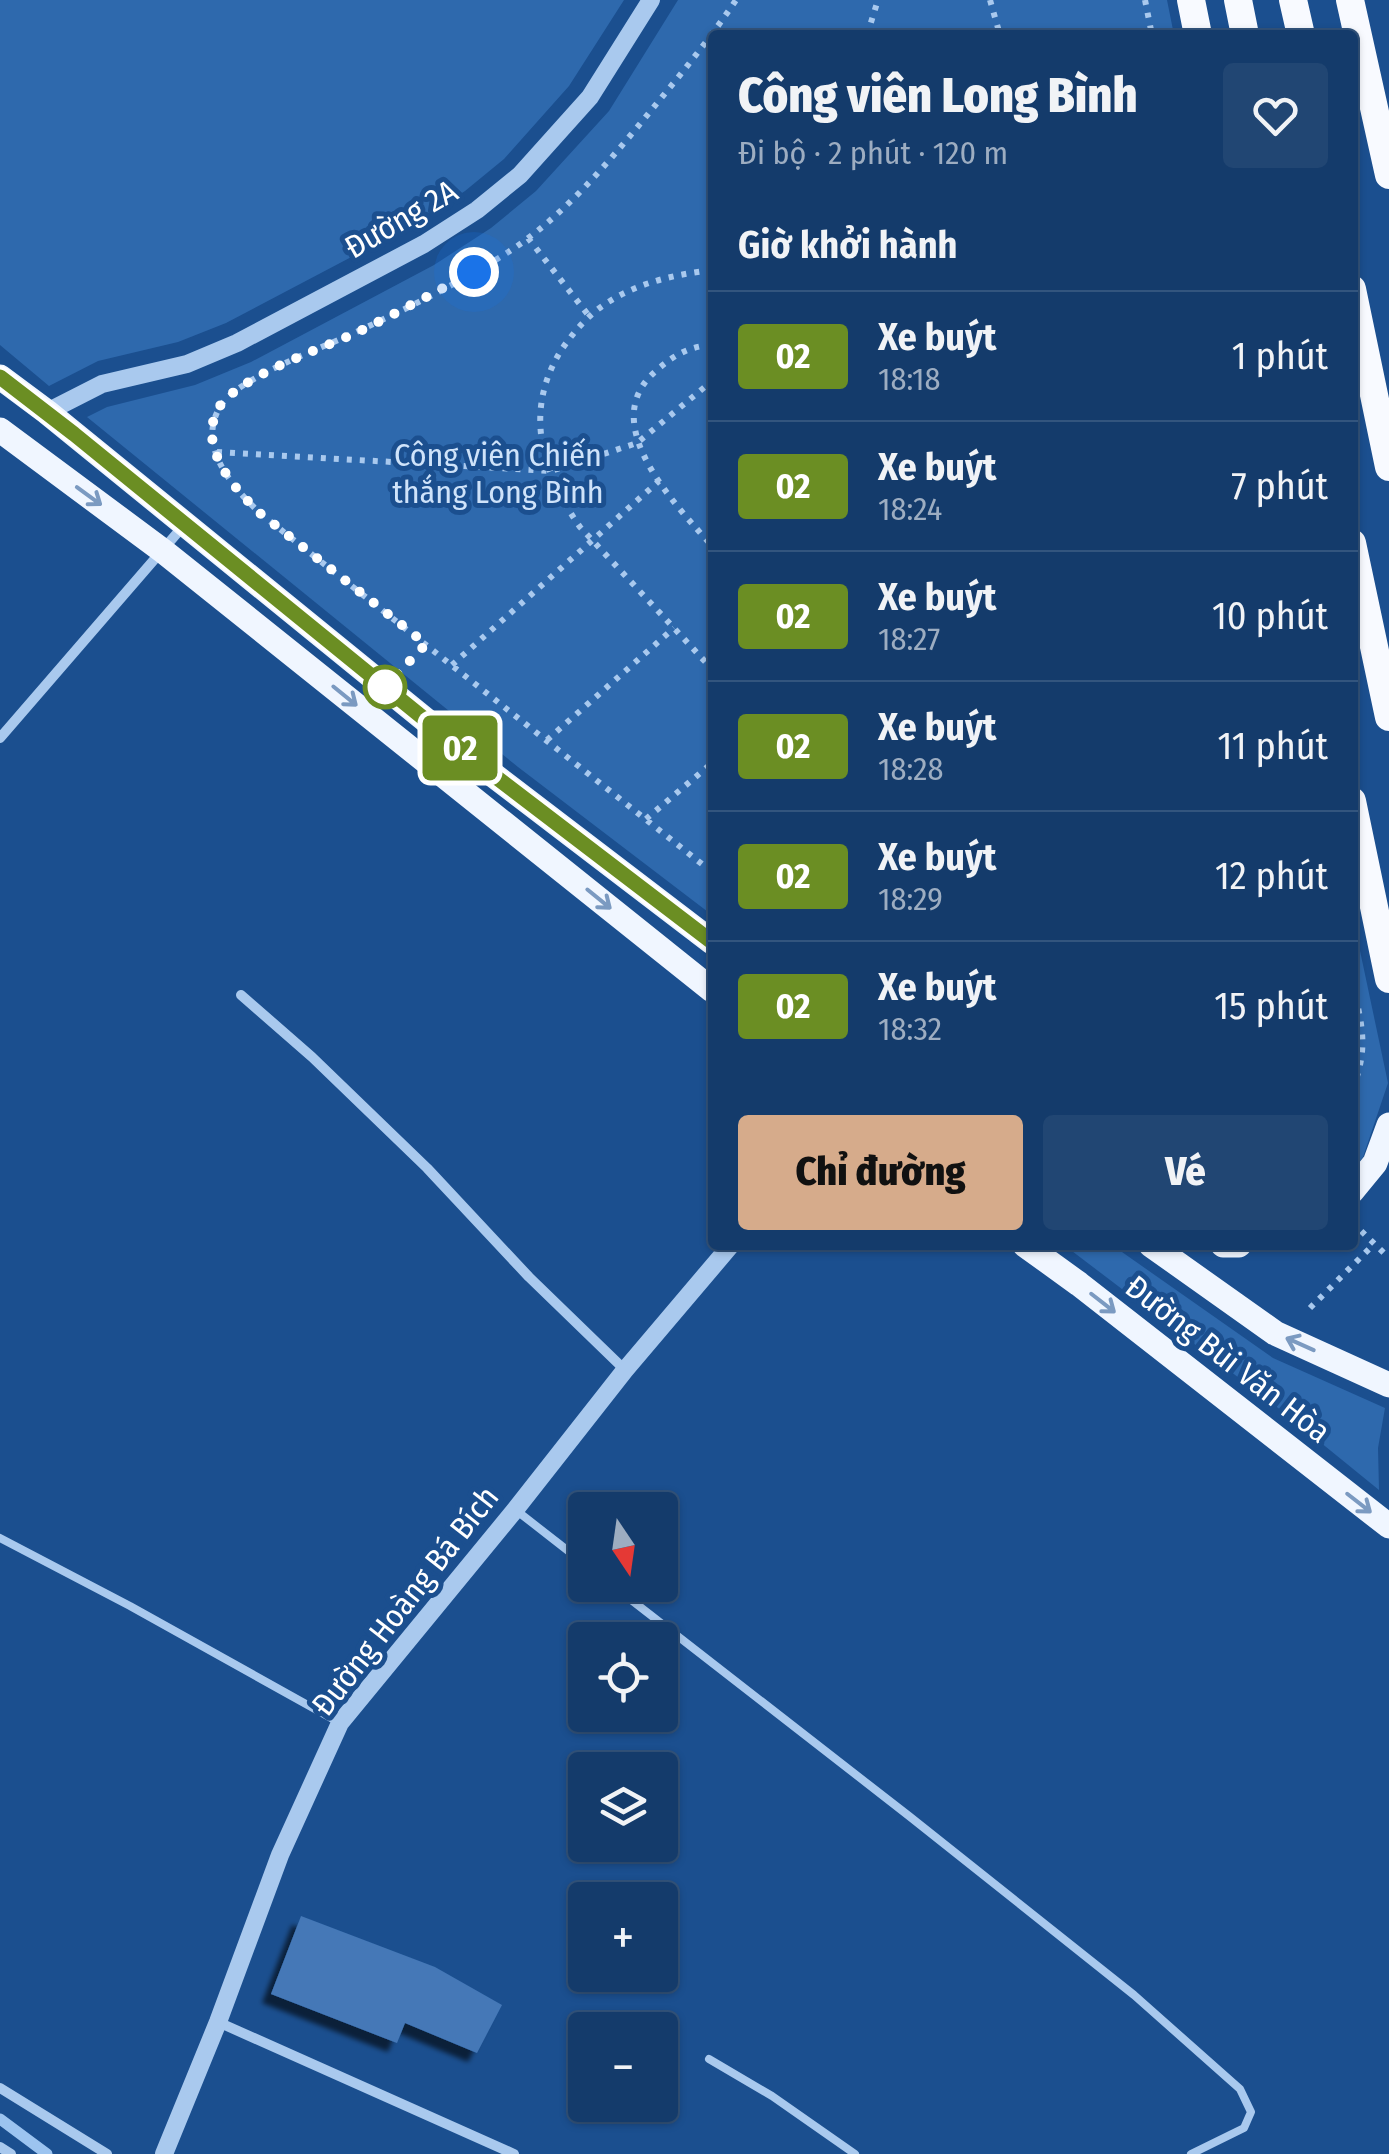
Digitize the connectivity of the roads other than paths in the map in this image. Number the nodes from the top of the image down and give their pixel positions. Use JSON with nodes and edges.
{"nodes":[{"id":1,"x":651,"y":0,"type":"edge"},
{"id":2,"x":1191,"y":0,"type":"edge"},
{"id":3,"x":1238,"y":0,"type":"edge"},
{"id":4,"x":1294,"y":0,"type":"edge"},
{"id":5,"x":1350,"y":0,"type":"edge"},
{"id":6,"x":1197,"y":30,"type":"edge"},
{"id":7,"x":1245,"y":30,"type":"edge"},
{"id":8,"x":1299,"y":30,"type":"edge"},
{"id":9,"x":1357,"y":30,"type":"edge"},
{"id":10,"x":1358,"y":36,"type":"edge"},
{"id":11,"x":1389,"y":176,"type":"edge"},
{"id":12,"x":1358,"y":318,"type":"edge"},
{"id":13,"x":0,"y":377,"type":"edge"},
{"id":14,"x":47,"y":412,"type":"junction"},
{"id":15,"x":4,"y":439,"type":"edge"},
{"id":16,"x":1389,"y":468,"type":"edge"},
{"id":17,"x":186,"y":524,"type":"junction"},
{"id":18,"x":163,"y":551,"type":"junction"},
{"id":19,"x":1358,"y":572,"type":"edge"},
{"id":20,"x":1389,"y":717,"type":"edge"},
{"id":21,"x":0,"y":738,"type":"edge"},
{"id":22,"x":1358,"y":830,"type":"edge"},
{"id":23,"x":708,"y":939,"type":"edge"},
{"id":24,"x":1389,"y":979,"type":"edge"},
{"id":25,"x":708,"y":987,"type":"edge"},
{"id":26,"x":241,"y":995,"type":"dead end"},
{"id":27,"x":1389,"y":1124,"type":"edge"},
{"id":28,"x":1358,"y":1183,"type":"edge"},
{"id":29,"x":728,"y":1250,"type":"edge"},
{"id":30,"x":1032,"y":1250,"type":"edge"},
{"id":31,"x":1159,"y":1250,"type":"edge"},
{"id":32,"x":625,"y":1370,"type":"junction"},
{"id":33,"x":1389,"y":1384,"type":"edge"},
{"id":34,"x":515,"y":1510,"type":"junction"},
{"id":35,"x":1389,"y":1526,"type":"edge"},
{"id":36,"x":0,"y":1538,"type":"edge"},
{"id":37,"x":568,"y":1551,"type":"edge"},
{"id":38,"x":634,"y":1602,"type":"edge"},
{"id":39,"x":340,"y":1723,"type":"junction"},
{"id":40,"x":218,"y":2022,"type":"junction"},
{"id":41,"x":709,"y":2059,"type":"dead end"},
{"id":42,"x":0,"y":2088,"type":"edge"},
{"id":43,"x":0,"y":2147,"type":"edge"},
{"id":44,"x":10,"y":2154,"type":"edge"},
{"id":45,"x":106,"y":2154,"type":"edge"},
{"id":46,"x":164,"y":2154,"type":"edge"},
{"id":47,"x":514,"y":2154,"type":"edge"},
{"id":48,"x":856,"y":2154,"type":"edge"},
{"id":49,"x":1191,"y":2154,"type":"edge"}],
"edges":[{"from":1,"to":14,"type":"street","name":"Đường 2A"},
{"from":2,"to":6,"type":"highway"},
{"from":3,"to":7,"type":"highway"},
{"from":4,"to":8,"type":"highway"},
{"from":5,"to":9,"type":"highway"},
{"from":10,"to":11,"type":"highway"},
{"from":12,"to":16,"type":"highway"},
{"from":13,"to":14,"type":"main road"},
{"from":14,"to":15,"type":"main road"},
{"from":14,"to":17,"type":"main road"},
{"from":15,"to":18,"type":"main road","one_way":true},
{"from":17,"to":18,"type":"street"},
{"from":17,"to":23,"type":"main road"},
{"from":18,"to":21,"type":"street"},
{"from":18,"to":25,"type":"main road","one_way":true},
{"from":19,"to":20,"type":"highway"},
{"from":22,"to":24,"type":"highway"},
{"from":26,"to":32,"type":"street"},
{"from":27,"to":28,"type":"main road"},
{"from":29,"to":32,"type":"street","name":"Đường Hoàng Bá Bích"},
{"from":30,"to":35,"type":"main road","name":"Đường Bùi Văn Hòa","one_way":true},
{"from":33,"to":31,"type":"main road","name":"Đường Bùi Văn Hòa","one_way":true},
{"from":32,"to":34,"type":"street","name":"Đường Hoàng Bá Bích"},
{"from":34,"to":37,"type":"lane"},
{"from":34,"to":39,"type":"street","name":"Đường Hoàng Bá Bích"},
{"from":36,"to":39,"type":"lane"},
{"from":38,"to":49,"type":"lane"},
{"from":39,"to":40,"type":"street","name":"Đường Hoàng Bá Bích"},
{"from":40,"to":46,"type":"street","name":"Đường Hoàng Bá Bích"},
{"from":40,"to":47,"type":"street"},
{"from":41,"to":48,"type":"lane"},
{"from":42,"to":45,"type":"street"},
{"from":43,"to":44,"type":"street"}]}
